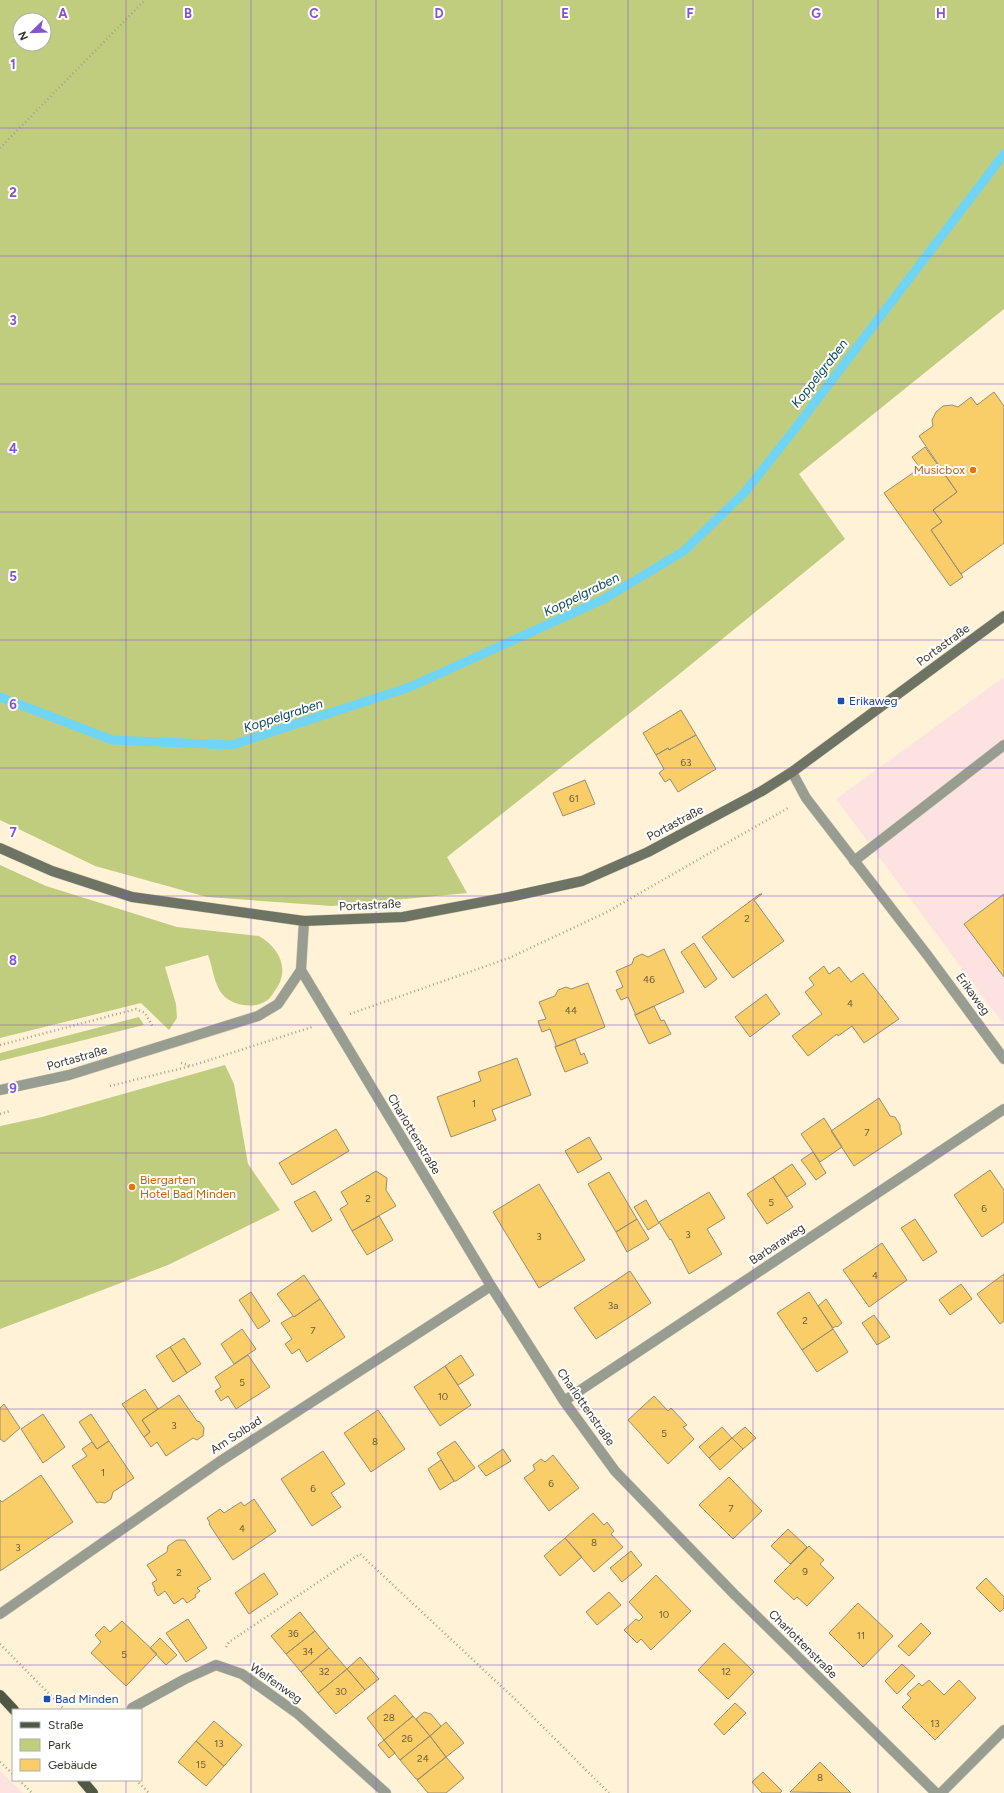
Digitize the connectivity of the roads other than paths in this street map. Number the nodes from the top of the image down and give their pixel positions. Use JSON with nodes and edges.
{"nodes":[{"id":1,"x":1004,"y":616,"type":"edge"},
{"id":2,"x":1004,"y":745,"type":"edge"},
{"id":3,"x":792,"y":772,"type":"junction"},
{"id":4,"x":0,"y":848,"type":"edge"},
{"id":5,"x":854,"y":861,"type":"junction"},
{"id":6,"x":304,"y":921,"type":"junction"},
{"id":7,"x":301,"y":970,"type":"junction"},
{"id":8,"x":1004,"y":1059,"type":"edge"},
{"id":9,"x":0,"y":1090,"type":"edge"},
{"id":10,"x":1004,"y":1109,"type":"edge"},
{"id":11,"x":491,"y":1286,"type":"junction"},
{"id":12,"x":564,"y":1401,"type":"junction"},
{"id":13,"x":0,"y":1614,"type":"edge"},
{"id":14,"x":0,"y":1695,"type":"edge"},
{"id":15,"x":132,"y":1708,"type":"dead end"},
{"id":16,"x":13,"y":1709,"type":"edge"},
{"id":17,"x":1004,"y":1730,"type":"edge"},
{"id":18,"x":83,"y":1781,"type":"edge"},
{"id":19,"x":94,"y":1793,"type":"edge"},
{"id":20,"x":386,"y":1793,"type":"edge"},
{"id":21,"x":936,"y":1793,"type":"edge"},
{"id":22,"x":941,"y":1793,"type":"edge"}],
"edges":[{"from":1,"to":3,"type":"main road","name":"Portastraße"},
{"from":2,"to":5,"type":"street"},
{"from":3,"to":5,"type":"street","name":"Erikaweg"},
{"from":3,"to":6,"type":"main road","name":"Portastraße"},
{"from":4,"to":6,"type":"main road","name":"Portastraße"},
{"from":5,"to":8,"type":"street","name":"Erikaweg"},
{"from":6,"to":7,"type":"street"},
{"from":7,"to":9,"type":"street","name":"Portastraße"},
{"from":7,"to":11,"type":"street","name":"Charlottenstraße"},
{"from":10,"to":12,"type":"street","name":"Barbaraweg"},
{"from":11,"to":12,"type":"street","name":"Charlottenstraße"},
{"from":11,"to":13,"type":"street","name":"Am Solbad"},
{"from":12,"to":21,"type":"street","name":"Charlottenstraße"},
{"from":14,"to":16,"type":"main road"},
{"from":15,"to":20,"type":"street","name":"Welfenweg"},
{"from":17,"to":22,"type":"street"},
{"from":18,"to":19,"type":"main road"}]}
